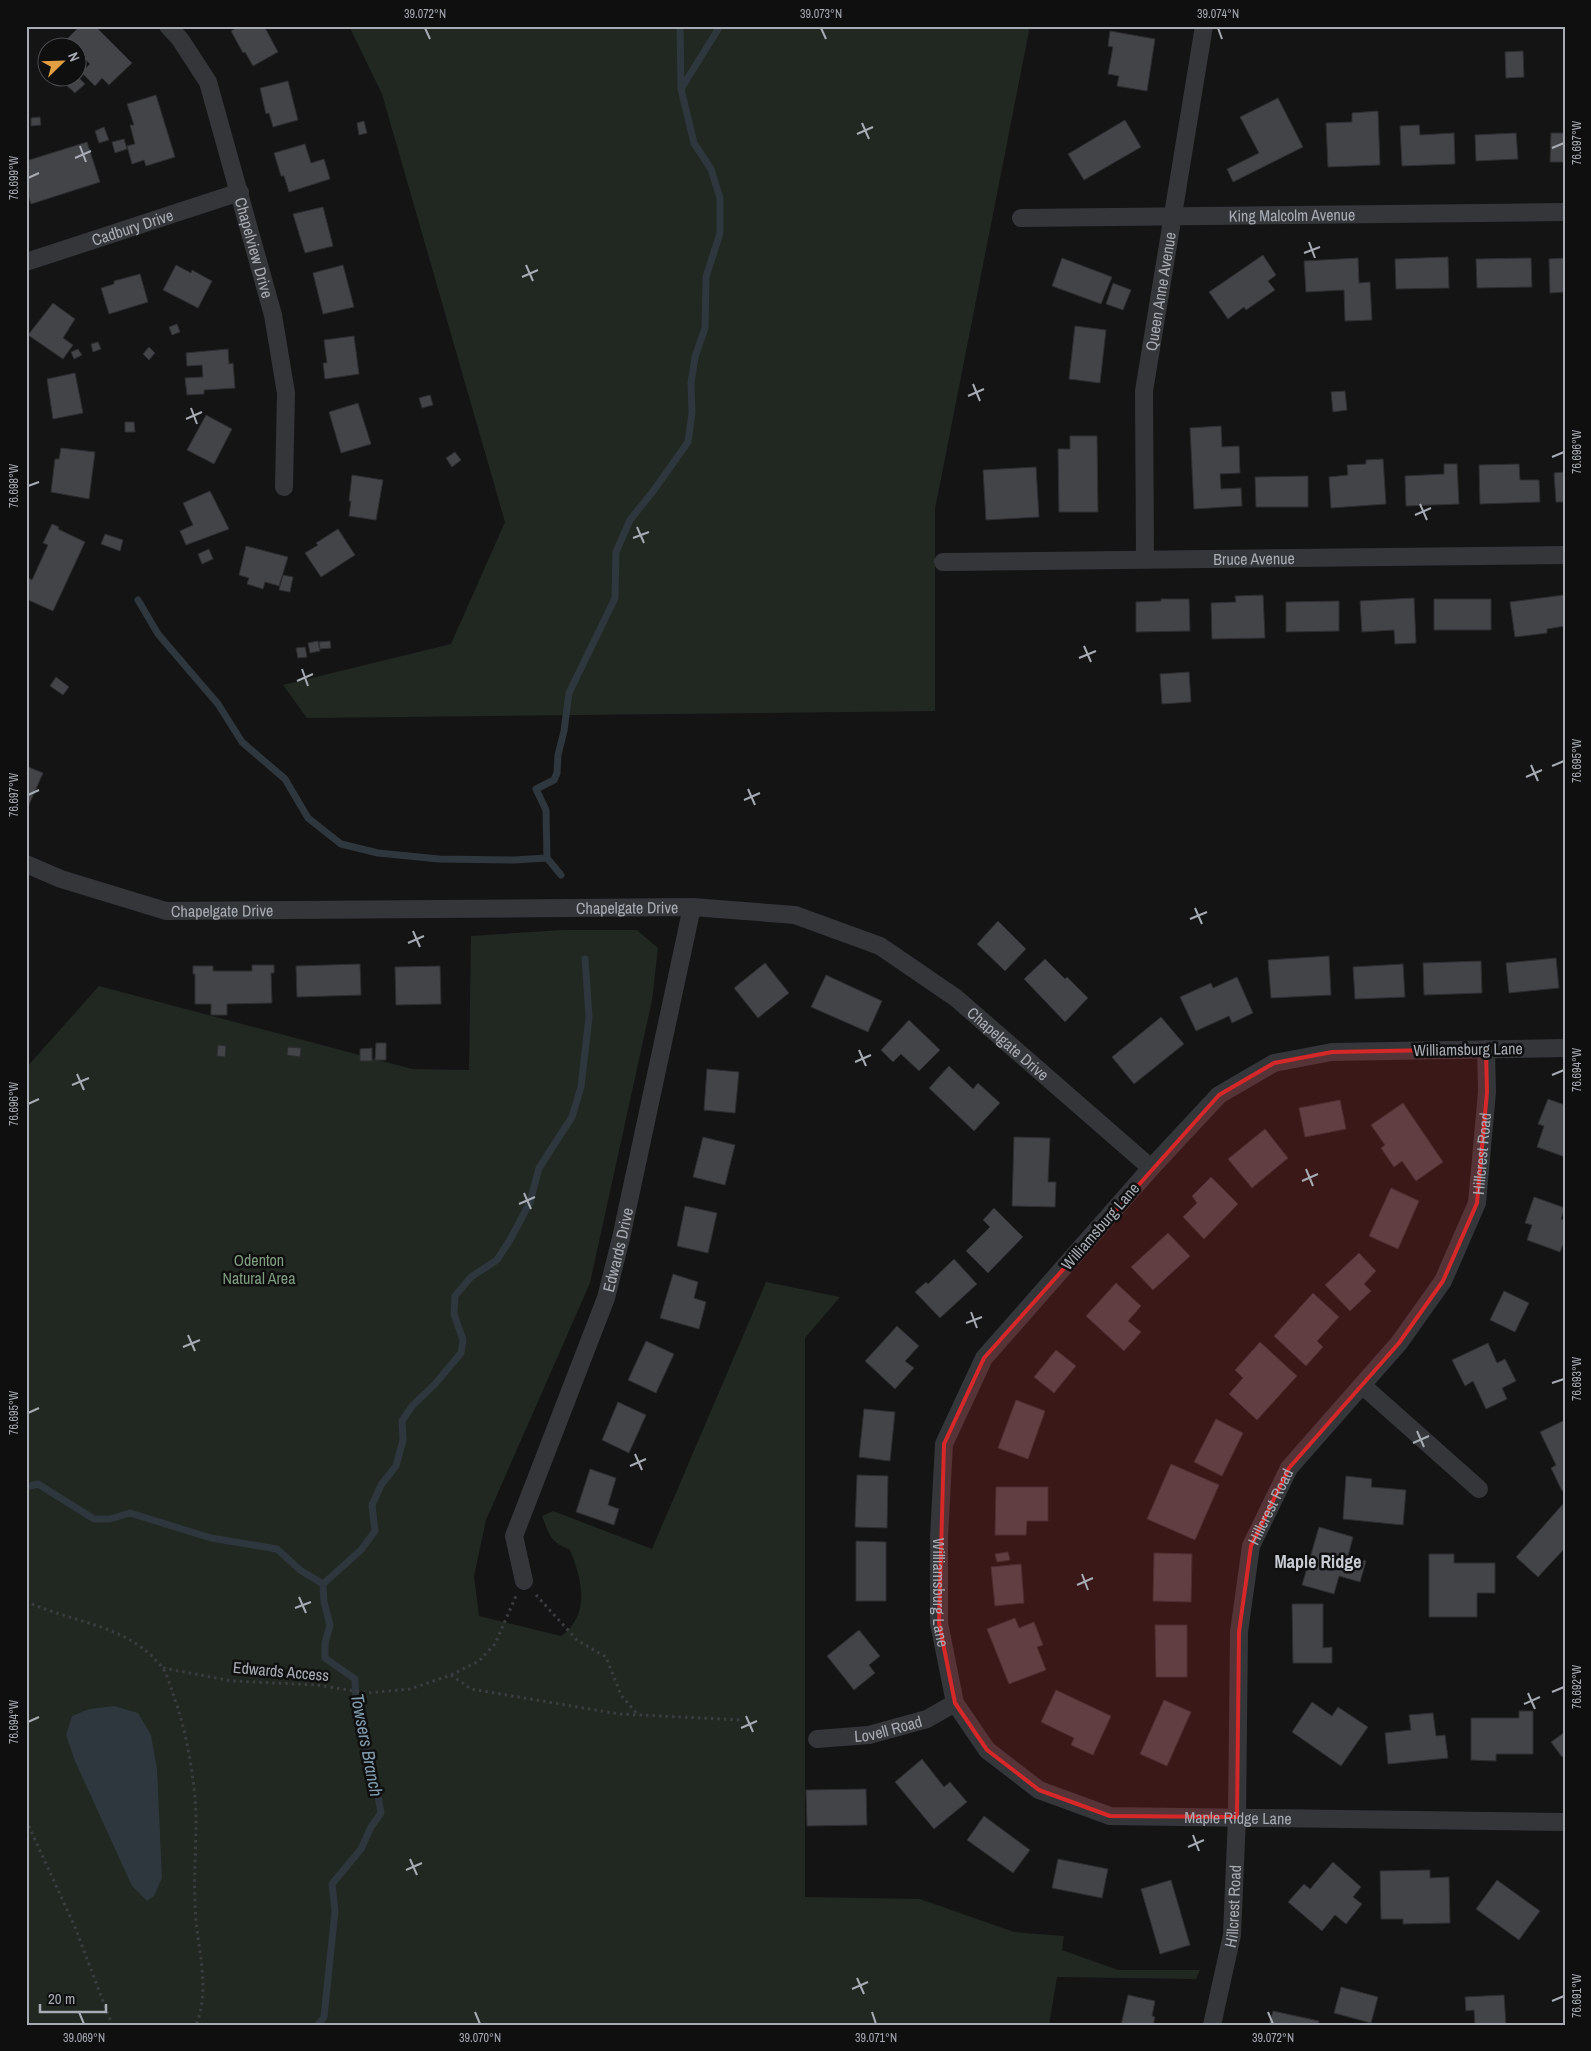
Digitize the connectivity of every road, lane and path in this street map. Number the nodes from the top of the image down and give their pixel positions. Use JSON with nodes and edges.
{"nodes":[{"id":1,"x":168,"y":26,"type":"edge"},
{"id":2,"x":1204,"y":26,"type":"edge"},
{"id":3,"x":240,"y":192,"type":"junction"},
{"id":4,"x":1565,"y":212,"type":"edge"},
{"id":5,"x":1173,"y":217,"type":"junction"},
{"id":6,"x":1021,"y":218,"type":"dead end"},
{"id":7,"x":26,"y":262,"type":"edge"},
{"id":8,"x":284,"y":486,"type":"dead end"},
{"id":9,"x":1565,"y":555,"type":"edge"},
{"id":10,"x":1145,"y":559,"type":"junction"},
{"id":11,"x":943,"y":562,"type":"dead end"},
{"id":12,"x":26,"y":864,"type":"edge"},
{"id":13,"x":692,"y":907,"type":"junction"},
{"id":14,"x":1565,"y":1048,"type":"edge"},
{"id":15,"x":1486,"y":1049,"type":"junction"},
{"id":16,"x":1151,"y":1168,"type":"junction"},
{"id":17,"x":1362,"y":1386,"type":"junction"},
{"id":18,"x":1478,"y":1489,"type":"dead end"},
{"id":19,"x":524,"y":1581,"type":"junction"},
{"id":20,"x":26,"y":1601,"type":"edge"},
{"id":21,"x":163,"y":1668,"type":"junction"},
{"id":22,"x":451,"y":1675,"type":"junction"},
{"id":23,"x":955,"y":1703,"type":"junction"},
{"id":24,"x":638,"y":1715,"type":"junction"},
{"id":25,"x":742,"y":1720,"type":"dead end"},
{"id":26,"x":817,"y":1738,"type":"dead end"},
{"id":27,"x":1237,"y":1817,"type":"junction"},
{"id":28,"x":26,"y":1820,"type":"edge"},
{"id":29,"x":1565,"y":1822,"type":"edge"},
{"id":30,"x":112,"y":2025,"type":"edge"},
{"id":31,"x":196,"y":2025,"type":"edge"},
{"id":32,"x":1212,"y":2025,"type":"edge"}],
"edges":[{"from":1,"to":3,"type":"street","name":"Chapelview Drive"},
{"from":2,"to":5,"type":"street","name":"Queen Anne Avenue"},
{"from":3,"to":7,"type":"street","name":"Cadbury Drive"},
{"from":3,"to":8,"type":"street","name":"Chapelview Drive"},
{"from":4,"to":5,"type":"street","name":"King Malcolm Avenue"},
{"from":5,"to":6,"type":"street","name":"King Malcolm Avenue"},
{"from":5,"to":10,"type":"street","name":"Queen Anne Avenue"},
{"from":9,"to":10,"type":"street","name":"Bruce Avenue"},
{"from":10,"to":11,"type":"street","name":"Bruce Avenue"},
{"from":12,"to":13,"type":"street","name":"Chapelgate Drive"},
{"from":13,"to":16,"type":"street","name":"Chapelgate Drive"},
{"from":13,"to":19,"type":"street","name":"Edwards Drive"},
{"from":14,"to":15,"type":"street","name":"Williamsburg Lane"},
{"from":15,"to":16,"type":"street","name":"Williamsburg Lane"},
{"from":15,"to":17,"type":"street","name":"Hillcrest Road"},
{"from":16,"to":23,"type":"street","name":"Williamsburg Lane"},
{"from":17,"to":18,"type":"street"},
{"from":17,"to":27,"type":"street","name":"Hillcrest Road"},
{"from":19,"to":22,"type":"path","name":"Edwards Access"},
{"from":19,"to":24,"type":"path"},
{"from":20,"to":21,"type":"path"},
{"from":21,"to":22,"type":"path","name":"Edwards Access"},
{"from":21,"to":31,"type":"path"},
{"from":22,"to":24,"type":"path"},
{"from":23,"to":26,"type":"street","name":"Lovell Road"},
{"from":23,"to":27,"type":"street","name":"Maple Ridge Lane"},
{"from":24,"to":25,"type":"path"},
{"from":27,"to":29,"type":"street","name":"Maple Ridge Lane"},
{"from":27,"to":32,"type":"street","name":"Hillcrest Road"},
{"from":28,"to":30,"type":"path"}]}
